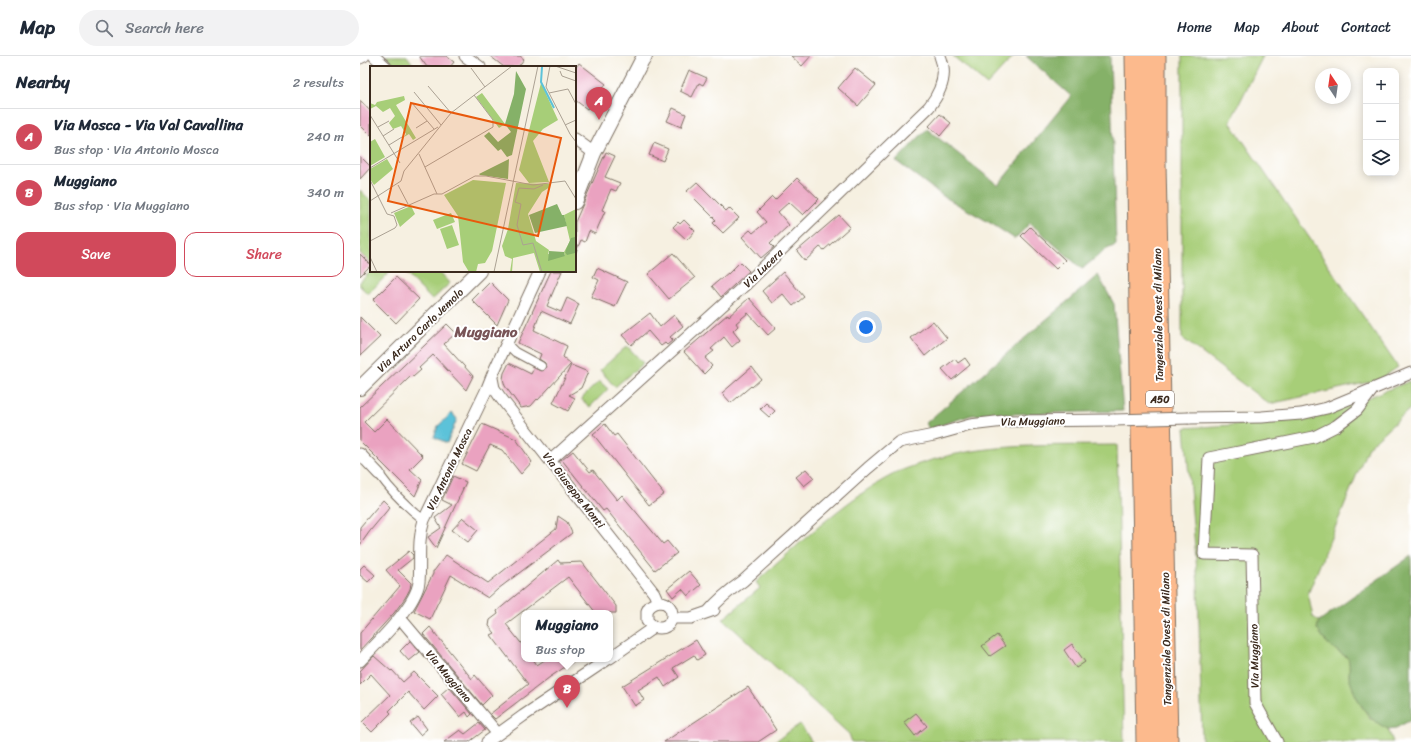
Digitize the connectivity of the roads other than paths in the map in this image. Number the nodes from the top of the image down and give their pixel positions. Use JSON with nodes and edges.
{"nodes":[{"id":1,"x":364,"y":56,"type":"edge"},
{"id":2,"x":374,"y":56,"type":"edge"},
{"id":3,"x":465,"y":56,"type":"edge"},
{"id":4,"x":940,"y":56,"type":"edge"},
{"id":5,"x":1136,"y":56,"type":"edge"},
{"id":6,"x":1155,"y":56,"type":"edge"},
{"id":7,"x":641,"y":57,"type":"edge"},
{"id":8,"x":360,"y":58,"type":"edge"},
{"id":9,"x":385,"y":66,"type":"edge"},
{"id":10,"x":479,"y":66,"type":"edge"},
{"id":11,"x":576,"y":140,"type":"edge"},
{"id":12,"x":592,"y":157,"type":"junction"},
{"id":13,"x":576,"y":175,"type":"edge"},
{"id":14,"x":576,"y":199,"type":"edge"},
{"id":15,"x":478,"y":272,"type":"edge"},
{"id":16,"x":540,"y":272,"type":"edge"},
{"id":17,"x":506,"y":343,"type":"junction"},
{"id":18,"x":541,"y":366,"type":"dead end"},
{"id":19,"x":1410,"y":373,"type":"edge"},
{"id":20,"x":492,"y":378,"type":"junction"},
{"id":21,"x":360,"y":388,"type":"edge"},
{"id":22,"x":1373,"y":389,"type":"junction"},
{"id":23,"x":360,"y":454,"type":"edge"},
{"id":24,"x":551,"y":460,"type":"junction"},
{"id":25,"x":379,"y":474,"type":"joint"},
{"id":26,"x":424,"y":520,"type":"junction"},
{"id":27,"x":658,"y":602,"type":"junction"},
{"id":28,"x":400,"y":618,"type":"junction"},
{"id":29,"x":672,"y":618,"type":"junction"},
{"id":30,"x":654,"y":627,"type":"junction"},
{"id":31,"x":613,"y":655,"type":"edge"},
{"id":32,"x":360,"y":661,"type":"edge"},
{"id":33,"x":603,"y":662,"type":"edge"},
{"id":34,"x":498,"y":734,"type":"junction"},
{"id":35,"x":487,"y":742,"type":"edge"},
{"id":36,"x":1147,"y":742,"type":"edge"},
{"id":37,"x":1167,"y":742,"type":"edge"},
{"id":38,"x":1278,"y":742,"type":"edge"}],
"edges":[{"from":1,"to":8,"type":"street"},
{"from":2,"to":9,"type":"street"},
{"from":3,"to":10,"type":"street"},
{"from":4,"to":24,"type":"street","name":"Via Lucera"},
{"from":5,"to":36,"type":"highway","name":"Tangenziale Ovest di Milano","number":"A50"},
{"from":6,"to":37,"type":"highway","name":"Tangenziale Ovest di Milano","number":"A50"},
{"from":7,"to":12,"type":"street"},
{"from":11,"to":12,"type":"street"},
{"from":12,"to":13,"type":"street"},
{"from":12,"to":14,"type":"street"},
{"from":15,"to":21,"type":"street","name":"Via Arturo Carlo Jemolo"},
{"from":16,"to":17,"type":"street","name":"Via Antonio Mosca"},
{"from":17,"to":18,"type":"street"},
{"from":17,"to":20,"type":"street","name":"Via Antonio Mosca"},
{"from":19,"to":22,"type":"street","name":"Via Muggiano"},
{"from":20,"to":24,"type":"street","name":"Via Giuseppe Monti"},
{"from":20,"to":26,"type":"street","name":"Via Antonio Mosca"},
{"from":22,"to":29,"type":"street","name":"Via Muggiano","bridge":true},
{"from":22,"to":38,"type":"street","name":"Via Muggiano"},
{"from":23,"to":25,"type":"street"},
{"from":24,"to":27,"type":"street","name":"Via Giuseppe Monti"},
{"from":25,"to":26,"type":"street"},
{"from":26,"to":28,"type":"street","name":"Via Antonio Mosca"},
{"from":27,"to":29,"type":"street"},
{"from":27,"to":30,"type":"street"},
{"from":28,"to":32,"type":"street","name":"Via Antonio Mosca"},
{"from":28,"to":34,"type":"street","name":"Via Muggiano"},
{"from":29,"to":30,"type":"street"},
{"from":30,"to":31,"type":"street"},
{"from":33,"to":34,"type":"street"},
{"from":34,"to":35,"type":"street"}]}
